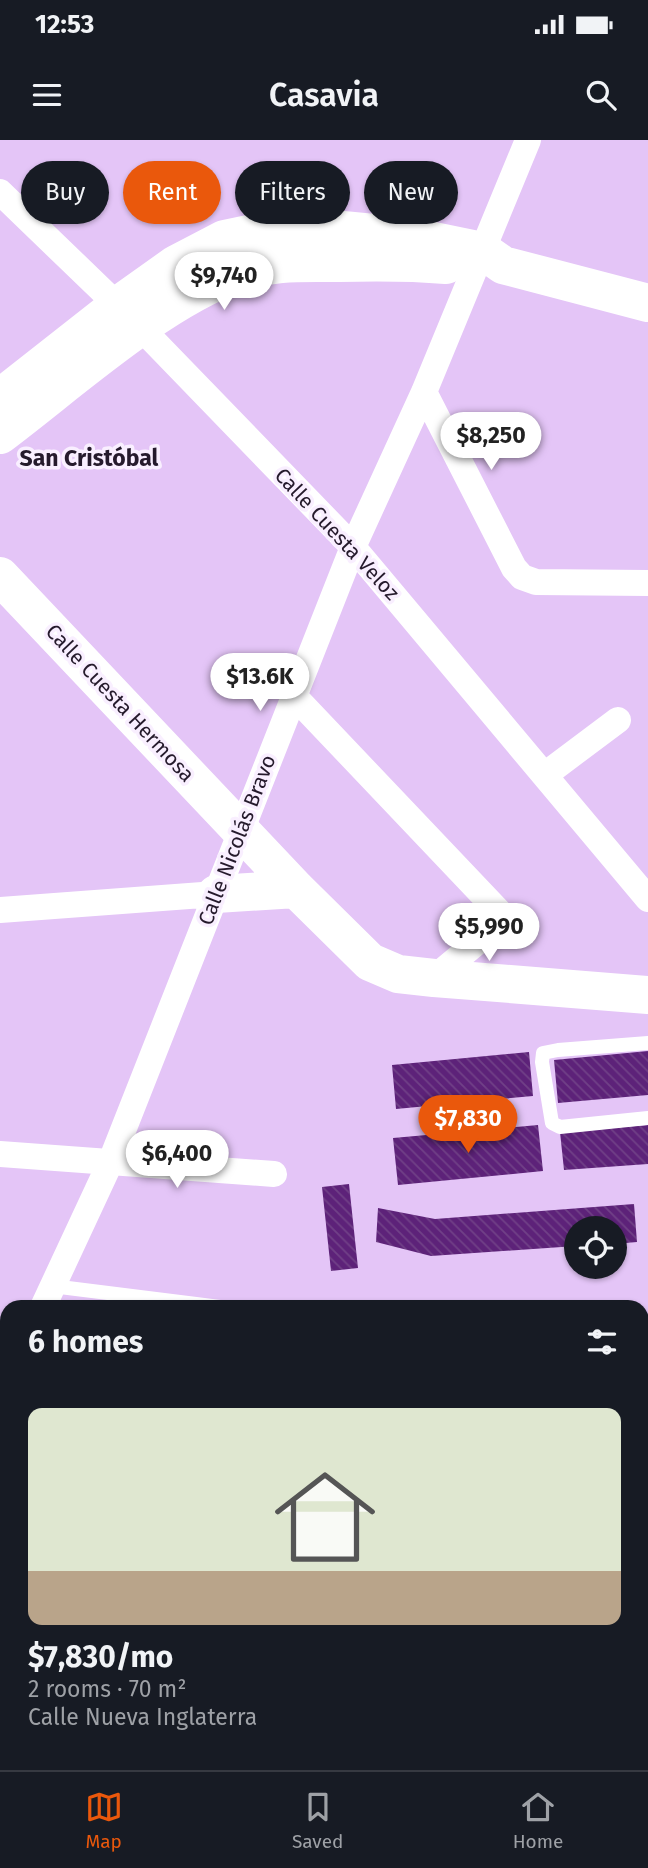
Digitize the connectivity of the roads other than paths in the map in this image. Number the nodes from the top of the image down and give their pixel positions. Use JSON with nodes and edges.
{"nodes":[{"id":1,"x":528,"y":140,"type":"edge"},
{"id":2,"x":0,"y":192,"type":"edge"},
{"id":3,"x":487,"y":261,"type":"junction"},
{"id":4,"x":648,"y":303,"type":"edge"},
{"id":5,"x":129,"y":317,"type":"junction"},
{"id":6,"x":424,"y":392,"type":"junction"},
{"id":7,"x":0,"y":398,"type":"edge"},
{"id":8,"x":0,"y":435,"type":"edge"},
{"id":9,"x":353,"y":547,"type":"junction"},
{"id":10,"x":0,"y":576,"type":"edge"},
{"id":11,"x":648,"y":583,"type":"edge"},
{"id":12,"x":293,"y":695,"type":"junction"},
{"id":13,"x":618,"y":720,"type":"dead end"},
{"id":14,"x":546,"y":774,"type":"junction"},
{"id":15,"x":239,"y":829,"type":"junction"},
{"id":16,"x":296,"y":889,"type":"junction"},
{"id":17,"x":216,"y":894,"type":"junction"},
{"id":18,"x":648,"y":899,"type":"edge"},
{"id":19,"x":0,"y":911,"type":"edge"},
{"id":20,"x":434,"y":978,"type":"junction"},
{"id":21,"x":648,"y":995,"type":"edge"},
{"id":22,"x":648,"y":1043,"type":"edge"},
{"id":23,"x":648,"y":1118,"type":"edge"},
{"id":24,"x":0,"y":1154,"type":"edge"},
{"id":25,"x":111,"y":1161,"type":"junction"},
{"id":26,"x":274,"y":1174,"type":"dead end"},
{"id":27,"x":48,"y":1296,"type":"edge"},
{"id":28,"x":111,"y":1300,"type":"edge"}],
"edges":[{"from":1,"to":3,"type":"street","name":"Calle Nicolás Bravo"},
{"from":2,"to":5,"type":"street","name":"Calle Cuesta Veloz"},
{"from":3,"to":4,"type":"street"},
{"from":3,"to":5,"type":"street"},
{"from":3,"to":6,"type":"street","name":"Calle Nicolás Bravo"},
{"from":5,"to":7,"type":"street"},
{"from":5,"to":8,"type":"street"},
{"from":5,"to":9,"type":"street","name":"Calle Cuesta Veloz"},
{"from":6,"to":9,"type":"street","name":"Calle Nicolás Bravo"},
{"from":6,"to":11,"type":"street"},
{"from":9,"to":12,"type":"street","name":"Calle Nicolás Bravo"},
{"from":9,"to":14,"type":"street","name":"Calle Cuesta Veloz"},
{"from":10,"to":15,"type":"street","name":"Calle Cuesta Hermosa"},
{"from":12,"to":15,"type":"street","name":"Calle Nicolás Bravo"},
{"from":12,"to":20,"type":"street"},
{"from":13,"to":14,"type":"street"},
{"from":14,"to":18,"type":"street","name":"Calle Cuesta Veloz"},
{"from":15,"to":16,"type":"street","name":"Calle Cuesta Hermosa"},
{"from":15,"to":17,"type":"street","name":"Calle Nicolás Bravo"},
{"from":16,"to":17,"type":"street"},
{"from":16,"to":20,"type":"street","name":"Calle Cuesta Hermosa"},
{"from":17,"to":19,"type":"street"},
{"from":17,"to":25,"type":"street","name":"Calle Nicolás Bravo"},
{"from":20,"to":21,"type":"street","name":"Calle Cuesta Hermosa"},
{"from":22,"to":23,"type":"lane"},
{"from":24,"to":25,"type":"street"},
{"from":25,"to":26,"type":"street"},
{"from":25,"to":27,"type":"street","name":"Calle Nicolás Bravo"},
{"from":27,"to":28,"type":"lane"}]}
